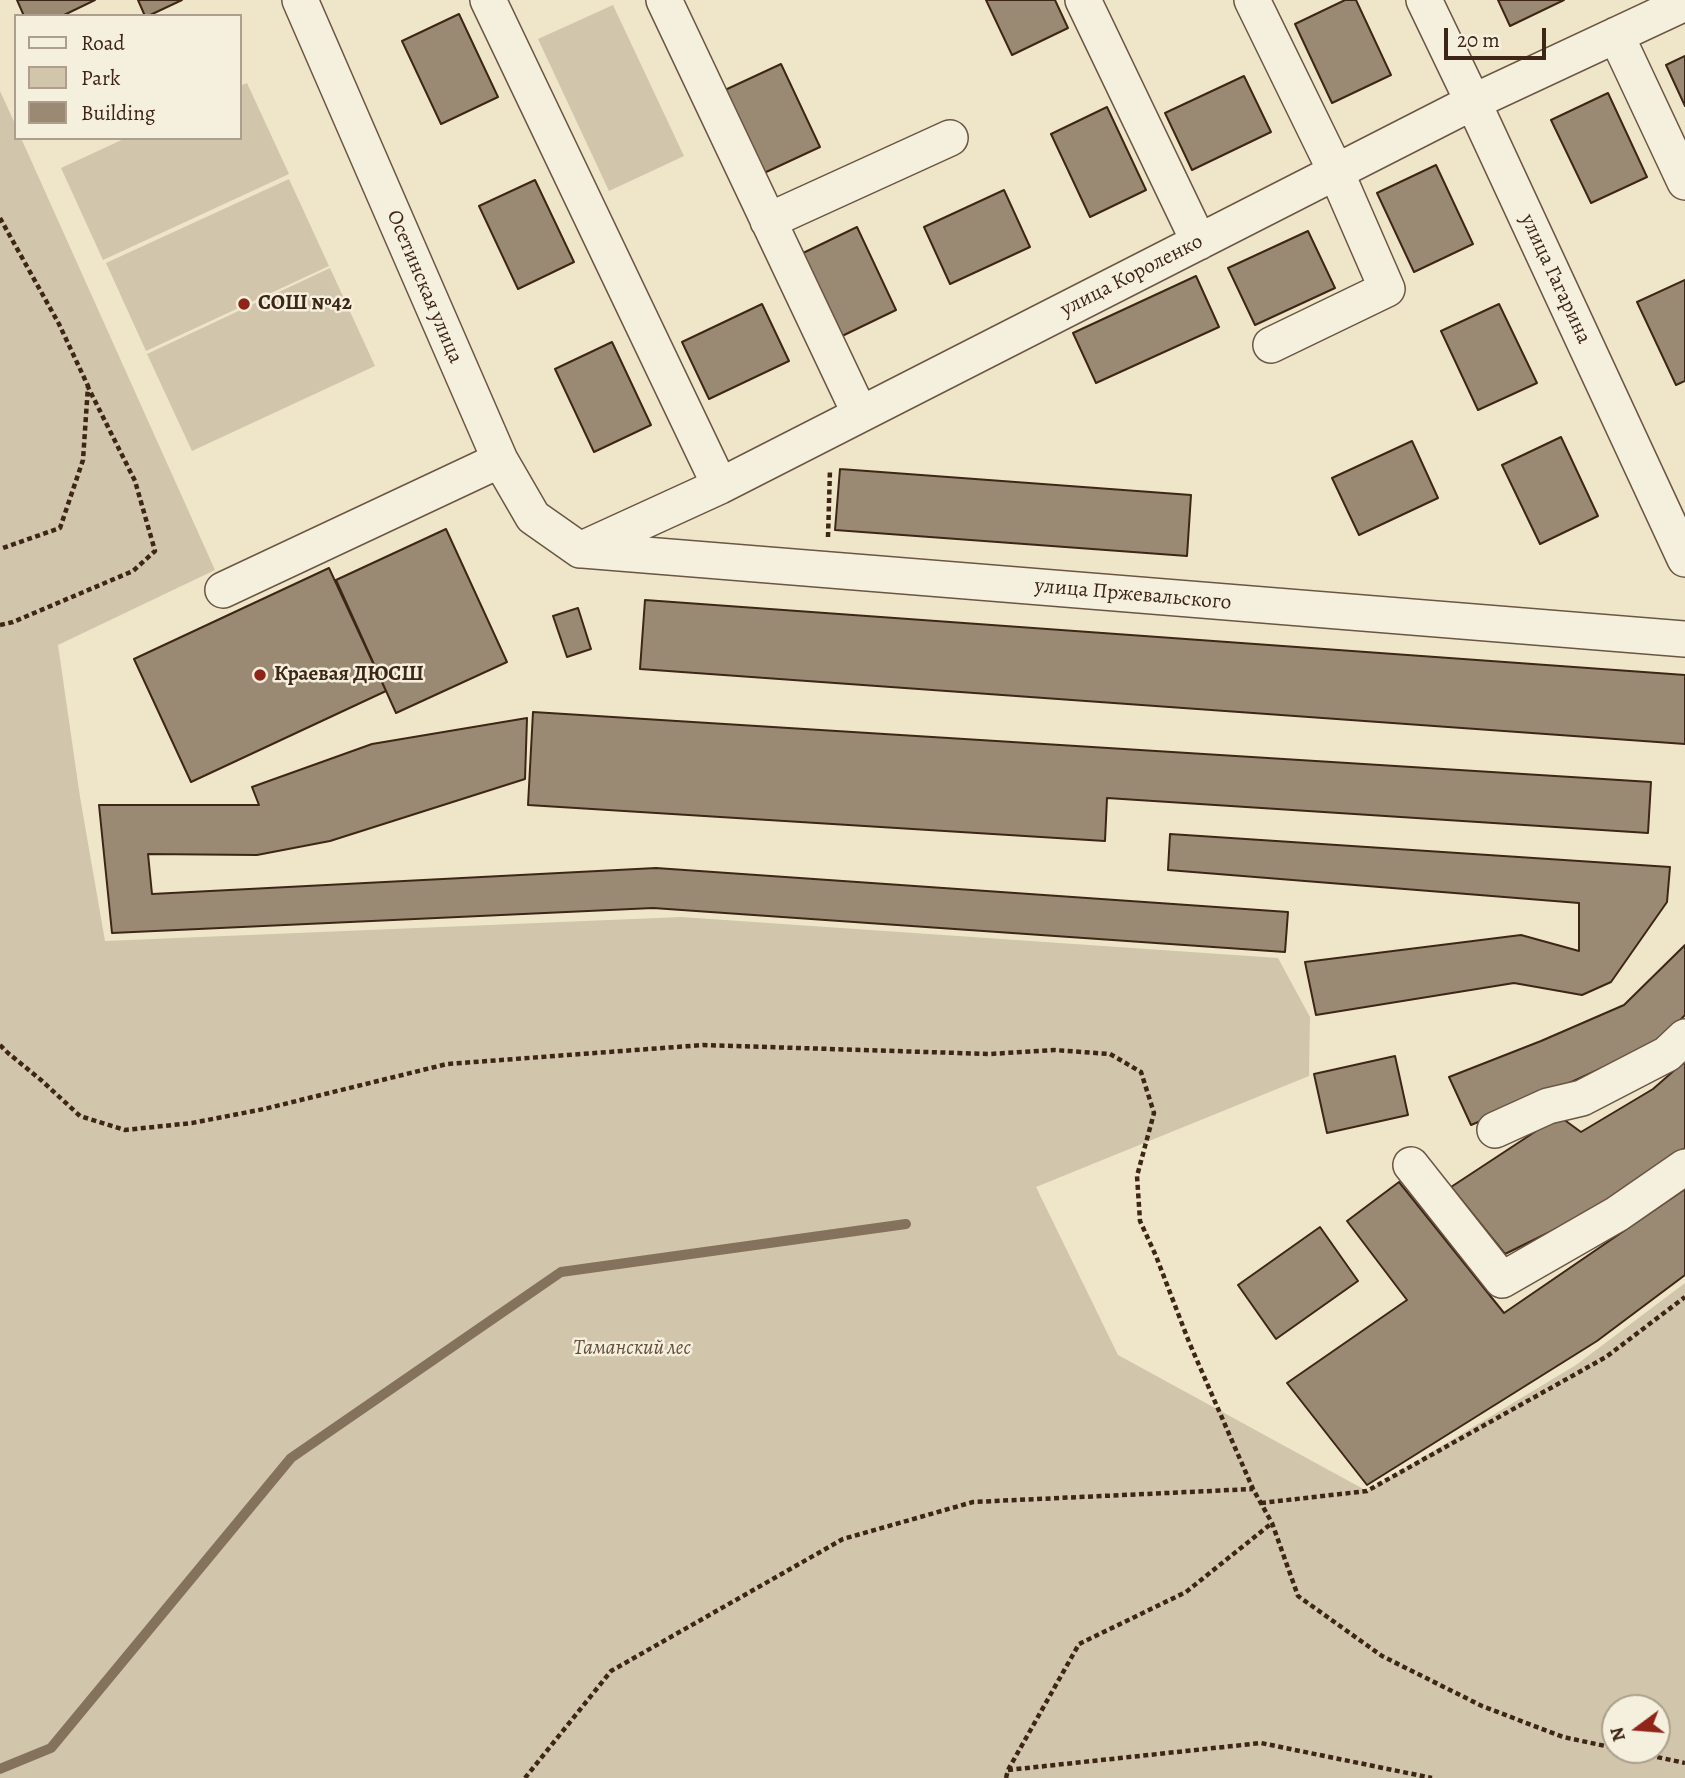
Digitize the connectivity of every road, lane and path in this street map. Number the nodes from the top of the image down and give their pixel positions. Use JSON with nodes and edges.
{"nodes":[{"id":1,"x":300,"y":0,"type":"edge"},
{"id":2,"x":488,"y":0,"type":"edge"},
{"id":3,"x":664,"y":0,"type":"edge"},
{"id":4,"x":1083,"y":0,"type":"edge"},
{"id":5,"x":1252,"y":0,"type":"edge"},
{"id":6,"x":1424,"y":0,"type":"edge"},
{"id":7,"x":1685,"y":3,"type":"edge"},
{"id":8,"x":1616,"y":35,"type":"junction"},
{"id":9,"x":1473,"y":102,"type":"junction"},
{"id":10,"x":950,"y":138,"type":"dead end"},
{"id":11,"x":1336,"y":172,"type":"junction"},
{"id":12,"x":1685,"y":182,"type":"edge"},
{"id":13,"x":0,"y":218,"type":"edge"},
{"id":14,"x":768,"y":221,"type":"junction"},
{"id":15,"x":1199,"y":242,"type":"junction"},
{"id":16,"x":1271,"y":345,"type":"dead end"},
{"id":17,"x":88,"y":386,"type":"junction"},
{"id":18,"x":860,"y":415,"type":"junction"},
{"id":19,"x":500,"y":460,"type":"junction"},
{"id":20,"x":720,"y":486,"type":"junction"},
{"id":21,"x":0,"y":550,"type":"edge"},
{"id":22,"x":580,"y":550,"type":"junction"},
{"id":23,"x":1685,"y":559,"type":"edge"},
{"id":24,"x":223,"y":590,"type":"dead end"},
{"id":25,"x":0,"y":625,"type":"edge"},
{"id":26,"x":1685,"y":639,"type":"edge"},
{"id":27,"x":1685,"y":1037,"type":"edge"},
{"id":28,"x":0,"y":1045,"type":"edge"},
{"id":29,"x":1495,"y":1130,"type":"dead end"},
{"id":30,"x":1412,"y":1165,"type":"dead end"},
{"id":31,"x":1685,"y":1167,"type":"edge"},
{"id":32,"x":1685,"y":1297,"type":"edge"},
{"id":33,"x":1253,"y":1489,"type":"junction"},
{"id":34,"x":1261,"y":1503,"type":"junction"},
{"id":35,"x":1272,"y":1523,"type":"junction"},
{"id":36,"x":1601,"y":1745,"type":"edge"},
{"id":37,"x":1008,"y":1770,"type":"junction"},
{"id":38,"x":525,"y":1778,"type":"edge"},
{"id":39,"x":1006,"y":1778,"type":"edge"},
{"id":40,"x":1432,"y":1778,"type":"edge"}],
"edges":[{"from":1,"to":19,"type":"street","name":"Осетинская улица"},
{"from":2,"to":20,"type":"street"},
{"from":3,"to":14,"type":"street"},
{"from":4,"to":15,"type":"street"},
{"from":5,"to":11,"type":"street"},
{"from":6,"to":9,"type":"street","name":"улица Гагарина"},
{"from":7,"to":8,"type":"street","name":"улица Короленко"},
{"from":8,"to":9,"type":"street","name":"улица Короленко"},
{"from":8,"to":12,"type":"street"},
{"from":9,"to":11,"type":"street","name":"улица Короленко"},
{"from":9,"to":23,"type":"street","name":"улица Гагарина"},
{"from":10,"to":14,"type":"street"},
{"from":11,"to":15,"type":"street","name":"улица Короленко"},
{"from":11,"to":16,"type":"street"},
{"from":13,"to":17,"type":"path"},
{"from":14,"to":18,"type":"street"},
{"from":15,"to":18,"type":"street","name":"улица Короленко"},
{"from":17,"to":21,"type":"path"},
{"from":17,"to":25,"type":"path"},
{"from":18,"to":20,"type":"street","name":"улица Короленко"},
{"from":19,"to":22,"type":"street","name":"Осетинская улица"},
{"from":19,"to":24,"type":"street"},
{"from":20,"to":22,"type":"street","name":"улица Короленко"},
{"from":22,"to":26,"type":"street","name":"улица Пржевальского"},
{"from":27,"to":29,"type":"street"},
{"from":28,"to":33,"type":"path"},
{"from":30,"to":31,"type":"street"},
{"from":32,"to":34,"type":"path"},
{"from":33,"to":34,"type":"path"},
{"from":33,"to":38,"type":"path"},
{"from":34,"to":35,"type":"path"},
{"from":35,"to":36,"type":"path"},
{"from":35,"to":37,"type":"path"},
{"from":37,"to":39,"type":"path"},
{"from":37,"to":40,"type":"path"}]}
